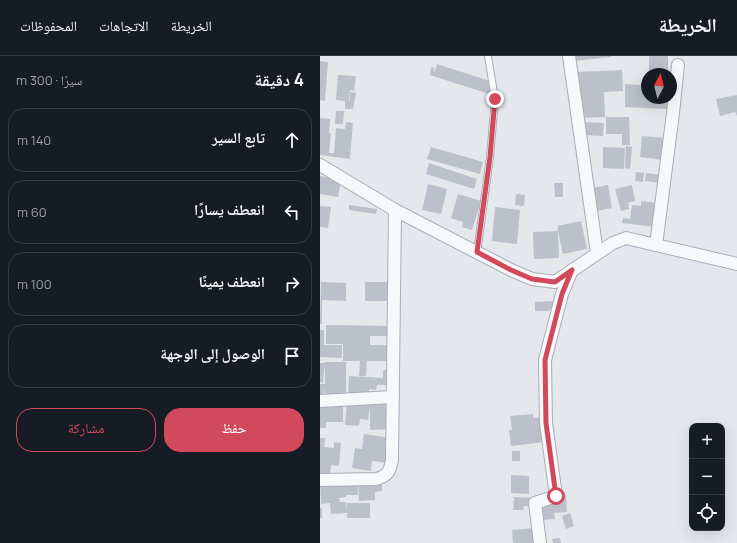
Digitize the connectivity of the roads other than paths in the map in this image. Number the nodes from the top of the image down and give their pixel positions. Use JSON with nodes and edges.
{"nodes":[{"id":1,"x":488,"y":56,"type":"edge"},
{"id":2,"x":569,"y":56,"type":"edge"},
{"id":3,"x":678,"y":65,"type":"dead end"},
{"id":4,"x":320,"y":165,"type":"edge"},
{"id":5,"x":395,"y":210,"type":"junction"},
{"id":6,"x":656,"y":246,"type":"junction"},
{"id":7,"x":477,"y":252,"type":"junction"},
{"id":8,"x":597,"y":253,"type":"junction"},
{"id":9,"x":737,"y":264,"type":"edge"},
{"id":10,"x":572,"y":270,"type":"junction"},
{"id":11,"x":393,"y":397,"type":"junction"},
{"id":12,"x":320,"y":401,"type":"edge"},
{"id":13,"x":320,"y":480,"type":"edge"},
{"id":14,"x":540,"y":543,"type":"edge"}],
"edges":[{"from":1,"to":7,"type":"lane"},
{"from":2,"to":8,"type":"street"},
{"from":3,"to":6,"type":"street"},
{"from":4,"to":5,"type":"street"},
{"from":5,"to":7,"type":"street"},
{"from":5,"to":11,"type":"street"},
{"from":6,"to":8,"type":"street"},
{"from":6,"to":9,"type":"street"},
{"from":7,"to":10,"type":"street"},
{"from":8,"to":10,"type":"street"},
{"from":10,"to":14,"type":"street"},
{"from":11,"to":12,"type":"street"},
{"from":11,"to":13,"type":"street"}]}
